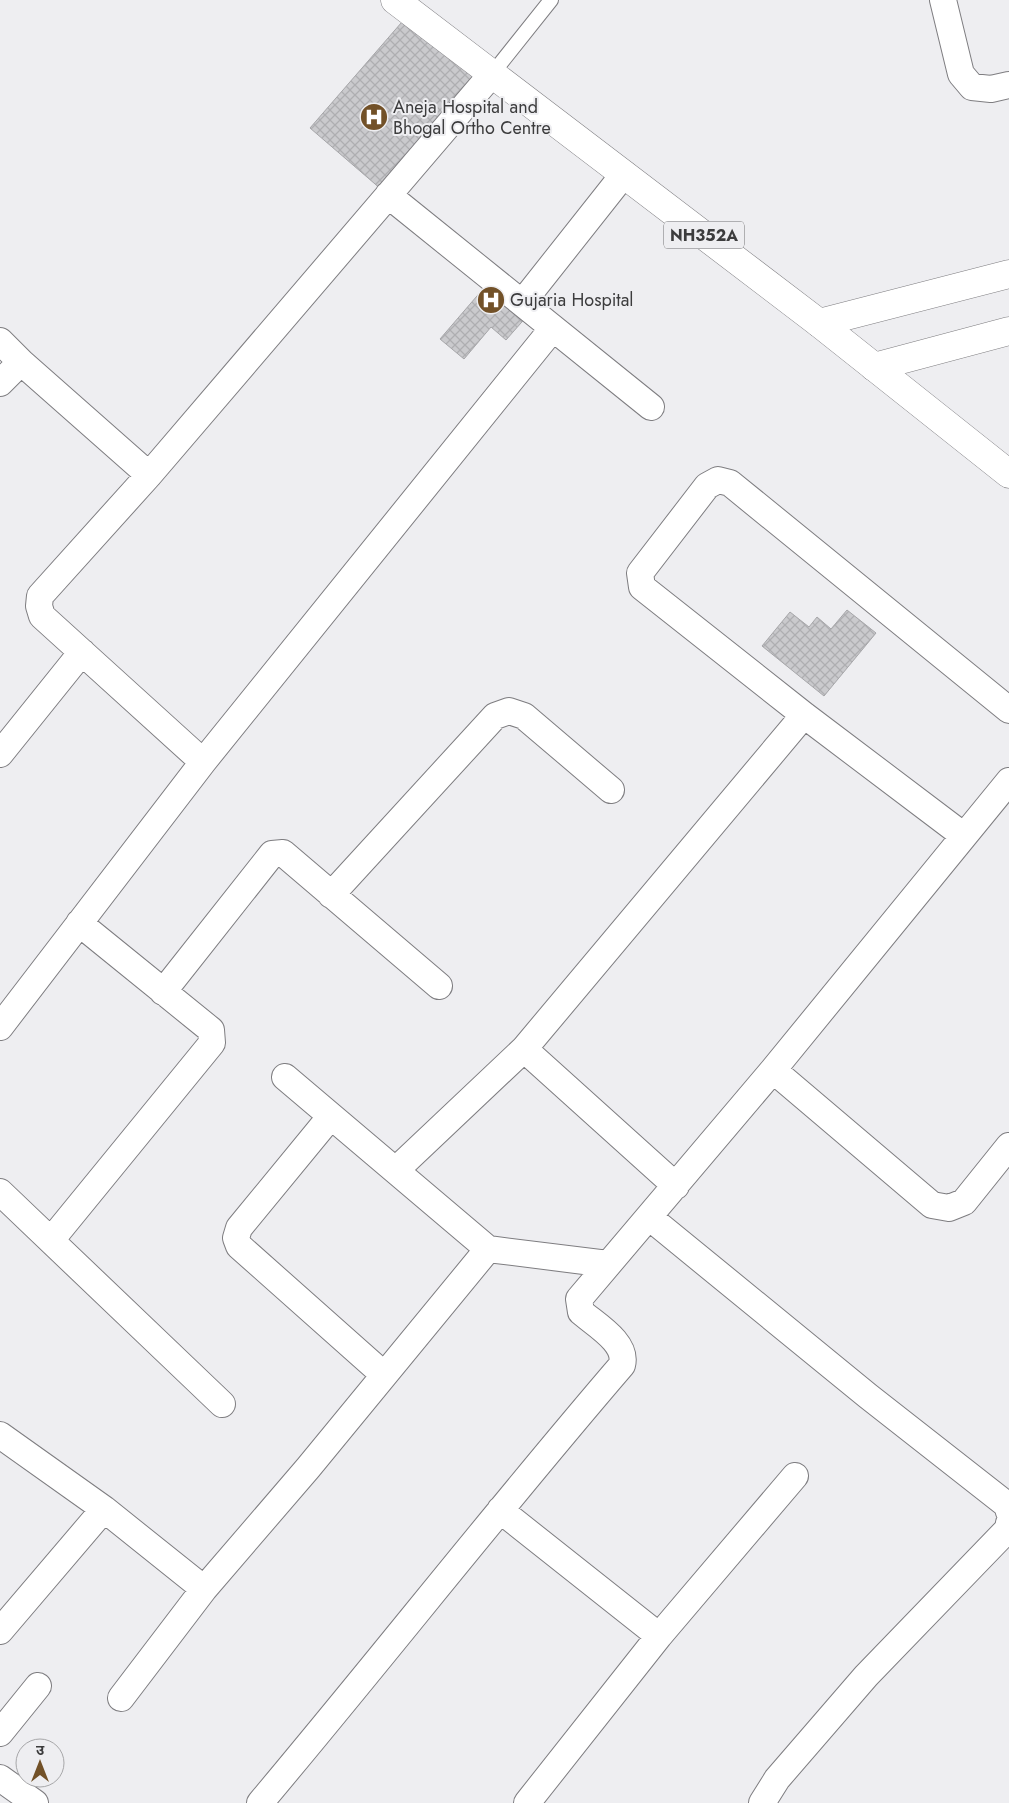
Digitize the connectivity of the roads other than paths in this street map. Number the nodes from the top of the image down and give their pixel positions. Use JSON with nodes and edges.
{"nodes":[{"id":1,"x":395,"y":0,"type":"edge"},
{"id":2,"x":550,"y":0,"type":"edge"},
{"id":3,"x":943,"y":0,"type":"edge"},
{"id":4,"x":492,"y":74,"type":"junction"},
{"id":5,"x":1009,"y":85,"type":"edge"},
{"id":6,"x":624,"y":174,"type":"junction"},
{"id":7,"x":388,"y":195,"type":"junction"},
{"id":8,"x":1009,"y":274,"type":"edge"},
{"id":9,"x":522,"y":303,"type":"junction"},
{"id":10,"x":819,"y":323,"type":"junction"},
{"id":11,"x":553,"y":328,"type":"junction"},
{"id":12,"x":1009,"y":331,"type":"edge"},
{"id":13,"x":0,"y":341,"type":"edge"},
{"id":14,"x":21,"y":362,"type":"junction"},
{"id":15,"x":874,"y":366,"type":"junction"},
{"id":16,"x":0,"y":383,"type":"edge"},
{"id":17,"x":651,"y":407,"type":"dead end"},
{"id":18,"x":1009,"y":474,"type":"edge"},
{"id":19,"x":149,"y":476,"type":"junction"},
{"id":20,"x":82,"y":652,"type":"junction"},
{"id":21,"x":1009,"y":710,"type":"edge"},
{"id":22,"x":804,"y":715,"type":"junction"},
{"id":23,"x":0,"y":754,"type":"edge"},
{"id":24,"x":203,"y":762,"type":"junction"},
{"id":25,"x":1009,"y":781,"type":"edge"},
{"id":26,"x":611,"y":790,"type":"dead end"},
{"id":27,"x":964,"y":836,"type":"junction"},
{"id":28,"x":331,"y":895,"type":"junction"},
{"id":29,"x":80,"y":923,"type":"junction"},
{"id":30,"x":439,"y":986,"type":"dead end"},
{"id":31,"x":163,"y":992,"type":"junction"},
{"id":32,"x":0,"y":1027,"type":"edge"},
{"id":33,"x":524,"y":1049,"type":"junction"},
{"id":34,"x":773,"y":1070,"type":"junction"},
{"id":35,"x":284,"y":1077,"type":"dead end"},
{"id":36,"x":331,"y":1116,"type":"junction"},
{"id":37,"x":1009,"y":1146,"type":"edge"},
{"id":38,"x":396,"y":1170,"type":"junction"},
{"id":39,"x":676,"y":1186,"type":"junction"},
{"id":40,"x":0,"y":1192,"type":"edge"},
{"id":41,"x":649,"y":1217,"type":"junction"},
{"id":42,"x":52,"y":1239,"type":"junction"},
{"id":43,"x":488,"y":1249,"type":"junction"},
{"id":44,"x":608,"y":1264,"type":"junction"},
{"id":45,"x":383,"y":1374,"type":"junction"},
{"id":46,"x":222,"y":1404,"type":"dead end"},
{"id":47,"x":0,"y":1434,"type":"edge"},
{"id":48,"x":795,"y":1476,"type":"dead end"},
{"id":49,"x":104,"y":1509,"type":"junction"},
{"id":50,"x":500,"y":1510,"type":"junction"},
{"id":51,"x":1009,"y":1512,"type":"edge"},
{"id":52,"x":1009,"y":1523,"type":"edge"},
{"id":53,"x":204,"y":1589,"type":"junction"},
{"id":54,"x":0,"y":1631,"type":"edge"},
{"id":55,"x":659,"y":1636,"type":"junction"},
{"id":56,"x":38,"y":1686,"type":"dead end"},
{"id":57,"x":121,"y":1698,"type":"dead end"},
{"id":58,"x":0,"y":1733,"type":"edge"},
{"id":59,"x":0,"y":1778,"type":"edge"},
{"id":60,"x":35,"y":1803,"type":"edge"},
{"id":61,"x":260,"y":1803,"type":"edge"},
{"id":62,"x":527,"y":1803,"type":"edge"},
{"id":63,"x":762,"y":1803,"type":"edge"}],
"edges":[{"from":1,"to":4,"type":"main road","number":"NH352A"},
{"from":2,"to":4,"type":"lane"},
{"from":3,"to":5,"type":"street"},
{"from":4,"to":6,"type":"main road","number":"NH352A"},
{"from":4,"to":7,"type":"street"},
{"from":6,"to":9,"type":"street"},
{"from":6,"to":10,"type":"main road","number":"NH352A"},
{"from":7,"to":9,"type":"street"},
{"from":7,"to":19,"type":"street"},
{"from":8,"to":10,"type":"main road"},
{"from":9,"to":11,"type":"street"},
{"from":10,"to":15,"type":"main road","number":"NH352A"},
{"from":11,"to":17,"type":"street"},
{"from":11,"to":24,"type":"street"},
{"from":12,"to":15,"type":"main road"},
{"from":13,"to":14,"type":"street"},
{"from":14,"to":16,"type":"street"},
{"from":14,"to":19,"type":"street"},
{"from":15,"to":18,"type":"main road","number":"NH352A"},
{"from":19,"to":20,"type":"street"},
{"from":20,"to":23,"type":"street"},
{"from":20,"to":24,"type":"street"},
{"from":21,"to":22,"type":"street"},
{"from":22,"to":27,"type":"street"},
{"from":22,"to":33,"type":"street"},
{"from":24,"to":29,"type":"street"},
{"from":25,"to":27,"type":"street"},
{"from":26,"to":28,"type":"street"},
{"from":27,"to":34,"type":"street"},
{"from":28,"to":30,"type":"street"},
{"from":28,"to":31,"type":"street"},
{"from":29,"to":31,"type":"street"},
{"from":29,"to":32,"type":"street"},
{"from":31,"to":42,"type":"street"},
{"from":33,"to":38,"type":"street"},
{"from":33,"to":39,"type":"street"},
{"from":34,"to":37,"type":"street"},
{"from":34,"to":39,"type":"street"},
{"from":35,"to":36,"type":"street"},
{"from":36,"to":38,"type":"street"},
{"from":36,"to":45,"type":"street"},
{"from":38,"to":43,"type":"street"},
{"from":39,"to":41,"type":"street"},
{"from":40,"to":42,"type":"street"},
{"from":41,"to":44,"type":"street"},
{"from":41,"to":51,"type":"street"},
{"from":42,"to":46,"type":"street"},
{"from":43,"to":44,"type":"street"},
{"from":43,"to":45,"type":"street"},
{"from":44,"to":50,"type":"street"},
{"from":45,"to":53,"type":"street"},
{"from":47,"to":49,"type":"street"},
{"from":48,"to":55,"type":"street"},
{"from":49,"to":53,"type":"street"},
{"from":49,"to":54,"type":"street"},
{"from":50,"to":55,"type":"street"},
{"from":50,"to":61,"type":"street"},
{"from":52,"to":63,"type":"street"},
{"from":53,"to":57,"type":"street"},
{"from":55,"to":62,"type":"street"},
{"from":56,"to":58,"type":"street"},
{"from":59,"to":60,"type":"street"}]}
